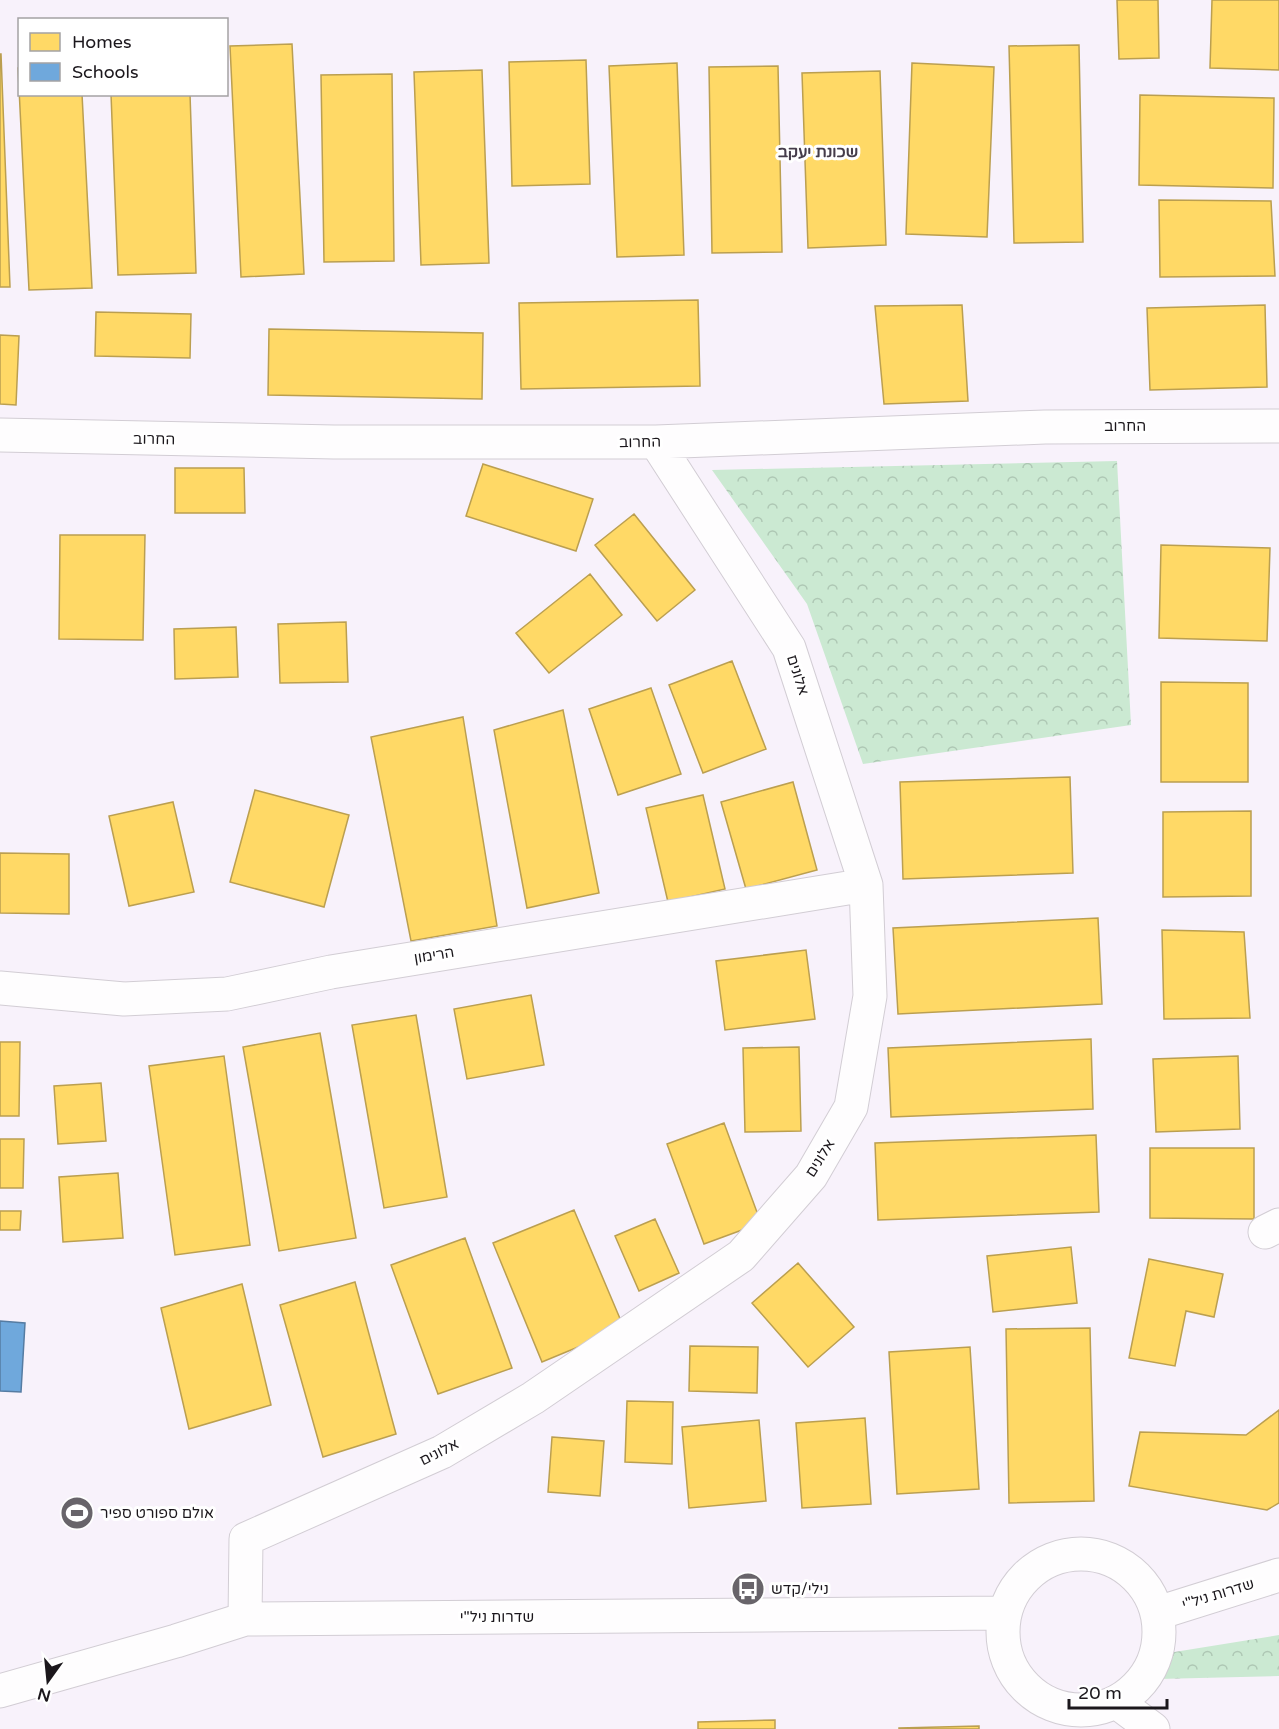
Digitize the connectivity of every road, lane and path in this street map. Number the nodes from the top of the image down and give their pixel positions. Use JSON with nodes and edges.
{"nodes":[{"id":1,"x":1279,"y":426,"type":"edge"},
{"id":2,"x":0,"y":435,"type":"edge"},
{"id":3,"x":656,"y":442,"type":"junction"},
{"id":4,"x":866,"y":885,"type":"junction"},
{"id":5,"x":0,"y":988,"type":"edge"},
{"id":6,"x":1279,"y":1575,"type":"edge"},
{"id":7,"x":1004,"y":1613,"type":"junction"},
{"id":8,"x":1158,"y":1613,"type":"junction"},
{"id":9,"x":245,"y":1618,"type":"junction"},
{"id":10,"x":0,"y":1691,"type":"edge"},
{"id":11,"x":1118,"y":1703,"type":"junction"},
{"id":12,"x":1153,"y":1729,"type":"edge"}],
"edges":[{"from":1,"to":3,"type":"street","name":"החרוב"},
{"from":2,"to":3,"type":"street","name":"החרוב"},
{"from":3,"to":4,"type":"street","name":"אלונים"},
{"from":4,"to":5,"type":"street","name":"הרימון"},
{"from":4,"to":9,"type":"street","name":"אלונים"},
{"from":6,"to":8,"type":"street","name":"שדרות ניל\"י"},
{"from":7,"to":8,"type":"street"},
{"from":7,"to":9,"type":"street","name":"שדרות ניל\"י"},
{"from":7,"to":11,"type":"street"},
{"from":8,"to":11,"type":"street"},
{"from":9,"to":10,"type":"street","name":"שדרות ניל\"י"},
{"from":11,"to":12,"type":"street"}]}
